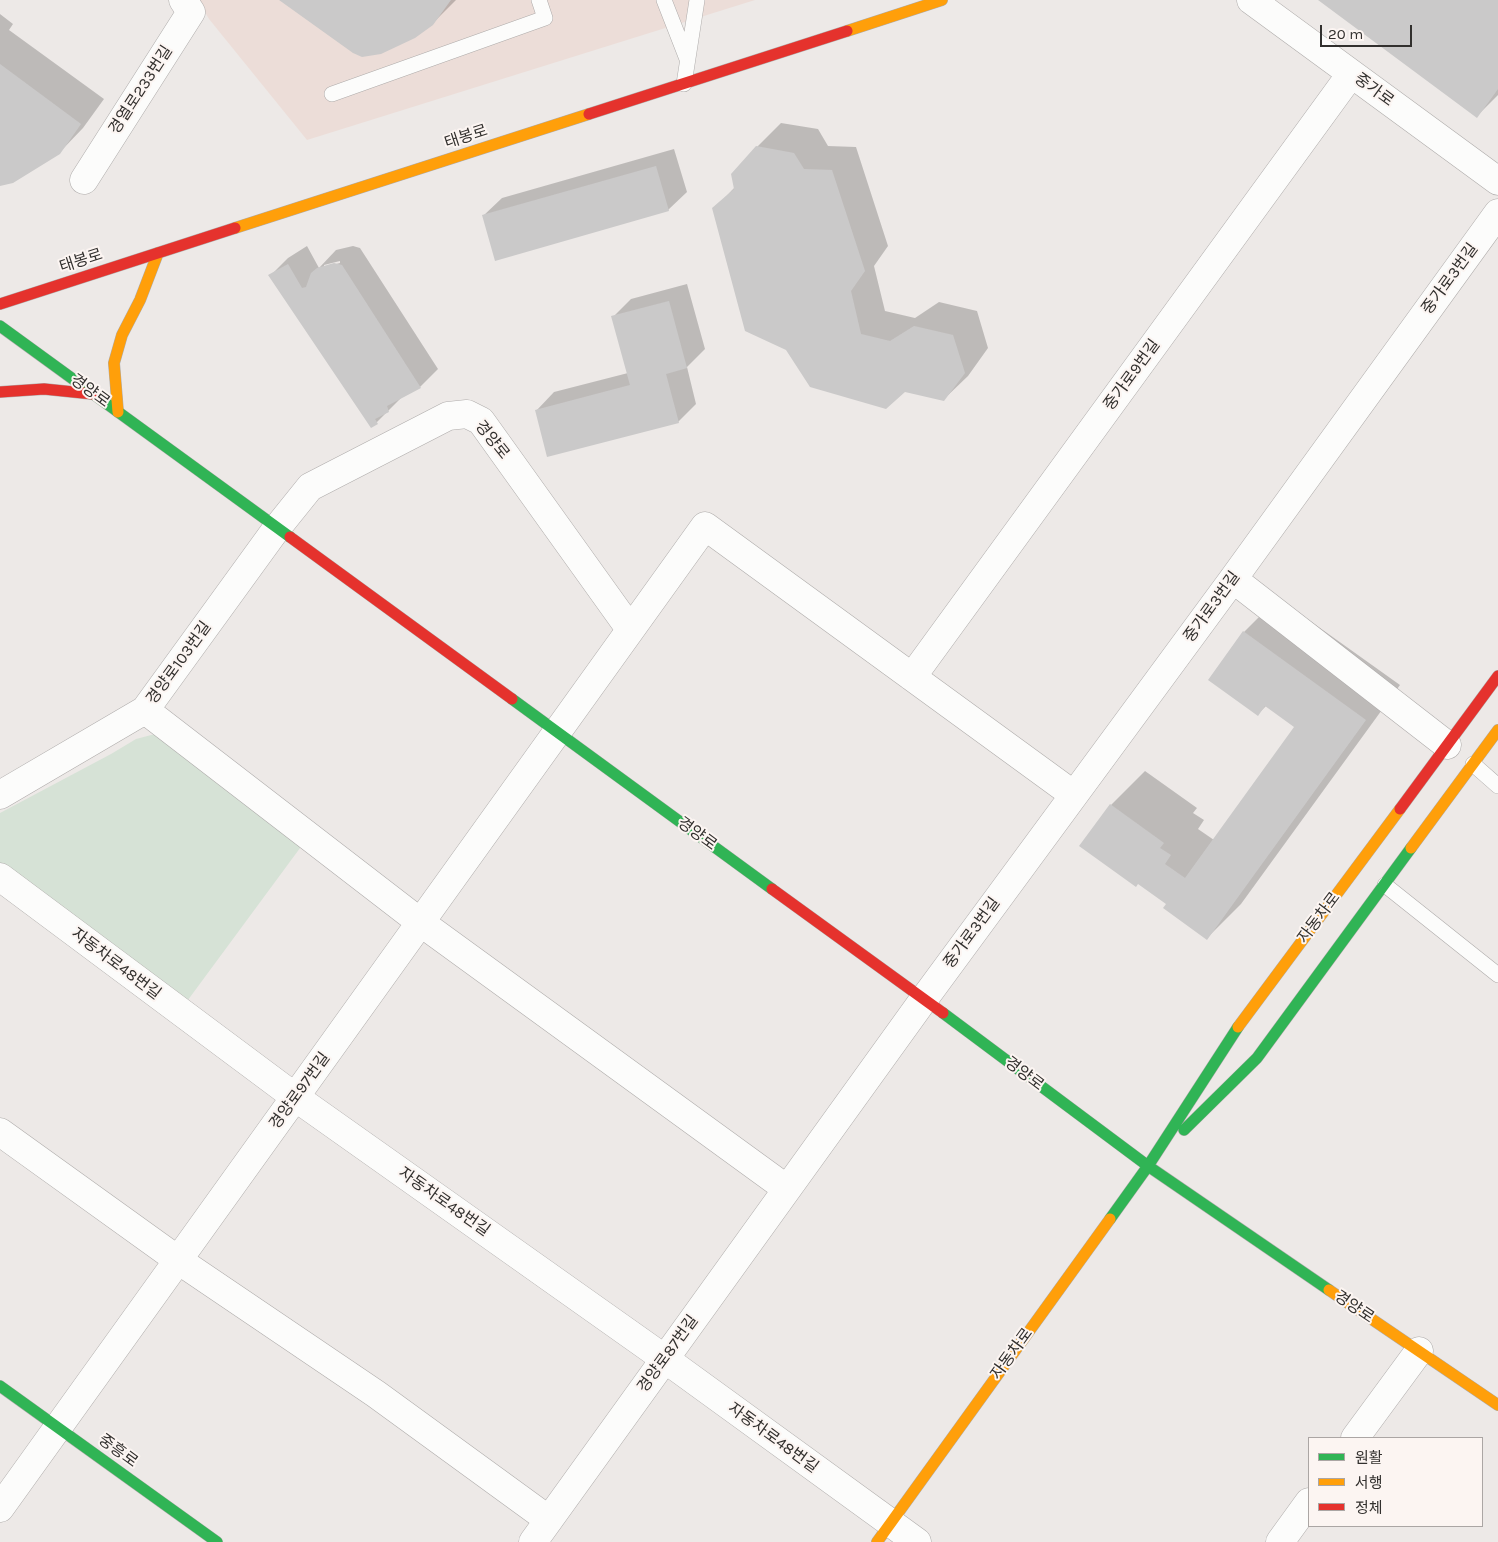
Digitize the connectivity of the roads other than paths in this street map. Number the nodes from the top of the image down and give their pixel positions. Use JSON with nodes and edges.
{"nodes":[{"id":1,"x":184,"y":0,"type":"edge"},
{"id":2,"x":539,"y":0,"type":"edge"},
{"id":3,"x":664,"y":0,"type":"edge"},
{"id":4,"x":697,"y":0,"type":"edge"},
{"id":5,"x":942,"y":0,"type":"edge"},
{"id":6,"x":1251,"y":0,"type":"edge"},
{"id":7,"x":688,"y":60,"type":"junction"},
{"id":8,"x":1351,"y":74,"type":"junction"},
{"id":9,"x":684,"y":84,"type":"junction"},
{"id":10,"x":332,"y":94,"type":"dead end"},
{"id":11,"x":84,"y":180,"type":"dead end"},
{"id":12,"x":1498,"y":180,"type":"edge"},
{"id":13,"x":1498,"y":213,"type":"edge"},
{"id":14,"x":158,"y":253,"type":"junction"},
{"id":15,"x":0,"y":304,"type":"edge"},
{"id":16,"x":0,"y":326,"type":"edge"},
{"id":17,"x":0,"y":392,"type":"edge"},
{"id":18,"x":95,"y":395,"type":"junction"},
{"id":19,"x":118,"y":412,"type":"junction"},
{"id":20,"x":277,"y":528,"type":"junction"},
{"id":21,"x":1233,"y":579,"type":"junction"},
{"id":22,"x":630,"y":630,"type":"junction"},
{"id":23,"x":1498,"y":676,"type":"edge"},
{"id":24,"x":912,"y":677,"type":"junction"},
{"id":25,"x":145,"y":710,"type":"junction"},
{"id":26,"x":1498,"y":730,"type":"edge"},
{"id":27,"x":556,"y":732,"type":"junction"},
{"id":28,"x":1447,"y":745,"type":"junction"},
{"id":29,"x":1473,"y":764,"type":"junction"},
{"id":30,"x":1498,"y":786,"type":"edge"},
{"id":31,"x":0,"y":795,"type":"edge"},
{"id":32,"x":1074,"y":795,"type":"junction"},
{"id":33,"x":0,"y":877,"type":"edge"},
{"id":34,"x":1385,"y":885,"type":"junction"},
{"id":35,"x":420,"y":922,"type":"junction"},
{"id":36,"x":1498,"y":974,"type":"edge"},
{"id":37,"x":924,"y":999,"type":"junction"},
{"id":38,"x":295,"y":1097,"type":"junction"},
{"id":39,"x":0,"y":1132,"type":"edge"},
{"id":40,"x":1148,"y":1166,"type":"junction"},
{"id":41,"x":787,"y":1189,"type":"junction"},
{"id":42,"x":178,"y":1260,"type":"junction"},
{"id":43,"x":1419,"y":1351,"type":"junction"},
{"id":44,"x":665,"y":1359,"type":"junction"},
{"id":45,"x":0,"y":1386,"type":"edge"},
{"id":46,"x":1498,"y":1405,"type":"edge"},
{"id":47,"x":58,"y":1428,"type":"junction"},
{"id":48,"x":1357,"y":1437,"type":"edge"},
{"id":49,"x":1308,"y":1503,"type":"edge"},
{"id":50,"x":0,"y":1508,"type":"edge"},
{"id":51,"x":549,"y":1520,"type":"junction"},
{"id":52,"x":883,"y":1533,"type":"edge"},
{"id":53,"x":217,"y":1542,"type":"edge"},
{"id":54,"x":533,"y":1542,"type":"edge"},
{"id":55,"x":917,"y":1542,"type":"edge"},
{"id":56,"x":1280,"y":1542,"type":"edge"}],
"edges":[{"from":1,"to":11,"type":"street","name":"경열로233번길"},
{"from":2,"to":10,"type":"lane"},
{"from":3,"to":7,"type":"lane"},
{"from":4,"to":7,"type":"lane"},
{"from":5,"to":9,"type":"street","name":"태봉로"},
{"from":6,"to":8,"type":"street","name":"중가로"},
{"from":7,"to":9,"type":"lane"},
{"from":8,"to":12,"type":"street","name":"중가로"},
{"from":8,"to":24,"type":"street","name":"중가로9번길"},
{"from":9,"to":14,"type":"street","name":"태봉로"},
{"from":13,"to":21,"type":"street","name":"중가로3번길"},
{"from":14,"to":15,"type":"street","name":"태봉로"},
{"from":14,"to":19,"type":"street"},
{"from":16,"to":18,"type":"street","name":"경양로"},
{"from":17,"to":18,"type":"street"},
{"from":18,"to":19,"type":"street","name":"경양로"},
{"from":19,"to":20,"type":"street","name":"경양로"},
{"from":20,"to":22,"type":"street","name":"경양로"},
{"from":20,"to":25,"type":"street","name":"경양로103번길"},
{"from":20,"to":27,"type":"street","name":"경양로"},
{"from":21,"to":28,"type":"street"},
{"from":21,"to":32,"type":"street","name":"중가로3번길"},
{"from":22,"to":24,"type":"street"},
{"from":22,"to":27,"type":"street"},
{"from":23,"to":28,"type":"street","name":"자동차로"},
{"from":24,"to":32,"type":"street"},
{"from":25,"to":31,"type":"street","name":"경양로103번길"},
{"from":25,"to":35,"type":"street"},
{"from":26,"to":29,"type":"street","name":"자동차로"},
{"from":27,"to":35,"type":"street","name":"경양로97번길"},
{"from":27,"to":37,"type":"street","name":"경양로"},
{"from":28,"to":40,"type":"street","name":"자동차로"},
{"from":29,"to":30,"type":"lane"},
{"from":29,"to":34,"type":"street","name":"자동차로"},
{"from":32,"to":37,"type":"street","name":"중가로3번길"},
{"from":33,"to":38,"type":"street","name":"자동차로48번길"},
{"from":34,"to":36,"type":"lane"},
{"from":34,"to":40,"type":"street","name":"자동차로"},
{"from":35,"to":38,"type":"street","name":"경양로97번길"},
{"from":35,"to":41,"type":"street"},
{"from":37,"to":40,"type":"street","name":"경양로"},
{"from":37,"to":41,"type":"street","name":"경양로87번길"},
{"from":38,"to":42,"type":"street","name":"경양로97번길"},
{"from":38,"to":44,"type":"street","name":"자동차로48번길"},
{"from":39,"to":42,"type":"street"},
{"from":40,"to":43,"type":"street","name":"경양로"},
{"from":40,"to":52,"type":"street","name":"자동차로"},
{"from":41,"to":44,"type":"street","name":"경양로87번길"},
{"from":42,"to":47,"type":"street","name":"경양로97번길"},
{"from":42,"to":51,"type":"street"},
{"from":43,"to":46,"type":"street","name":"경양로"},
{"from":43,"to":48,"type":"street"},
{"from":44,"to":51,"type":"street","name":"경양로87번길"},
{"from":44,"to":52,"type":"street","name":"자동차로48번길"},
{"from":45,"to":47,"type":"street","name":"중흥로"},
{"from":47,"to":50,"type":"street","name":"경양로97번길"},
{"from":47,"to":53,"type":"street","name":"중흥로"},
{"from":49,"to":56,"type":"street"},
{"from":51,"to":54,"type":"street","name":"경양로87번길"},
{"from":52,"to":55,"type":"street","name":"자동차로48번길"}]}
